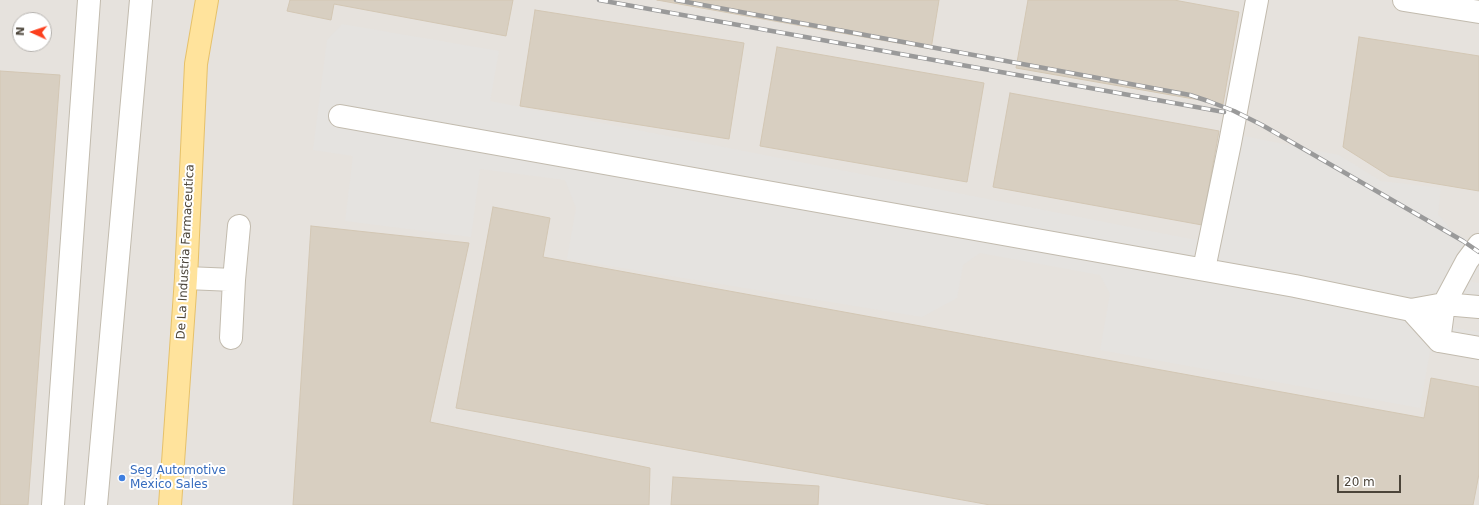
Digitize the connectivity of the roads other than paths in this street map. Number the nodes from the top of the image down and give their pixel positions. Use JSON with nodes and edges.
{"nodes":[{"id":1,"x":89,"y":0,"type":"edge"},
{"id":2,"x":141,"y":0,"type":"edge"},
{"id":3,"x":207,"y":0,"type":"edge"},
{"id":4,"x":1257,"y":0,"type":"edge"},
{"id":5,"x":1404,"y":0,"type":"edge"},
{"id":6,"x":1479,"y":12,"type":"edge"},
{"id":7,"x":340,"y":116,"type":"dead end"},
{"id":8,"x":239,"y":226,"type":"dead end"},
{"id":9,"x":1479,"y":246,"type":"edge"},
{"id":10,"x":1204,"y":269,"type":"junction"},
{"id":11,"x":186,"y":278,"type":"junction"},
{"id":12,"x":234,"y":280,"type":"junction"},
{"id":13,"x":1444,"y":304,"type":"junction"},
{"id":14,"x":1479,"y":307,"type":"edge"},
{"id":15,"x":1411,"y":310,"type":"junction"},
{"id":16,"x":232,"y":338,"type":"dead end"},
{"id":17,"x":1439,"y":341,"type":"junction"},
{"id":18,"x":1479,"y":348,"type":"edge"},
{"id":19,"x":53,"y":505,"type":"edge"},
{"id":20,"x":96,"y":505,"type":"edge"},
{"id":21,"x":170,"y":505,"type":"edge"}],
"edges":[{"from":1,"to":19,"type":"lane"},
{"from":2,"to":20,"type":"lane"},
{"from":3,"to":11,"type":"main road","name":"De La Industria Farmaceutica"},
{"from":4,"to":10,"type":"lane"},
{"from":5,"to":6,"type":"lane"},
{"from":7,"to":10,"type":"lane"},
{"from":8,"to":12,"type":"lane"},
{"from":9,"to":13,"type":"lane"},
{"from":10,"to":15,"type":"lane"},
{"from":11,"to":12,"type":"lane"},
{"from":11,"to":21,"type":"main road","name":"De La Industria Farmaceutica"},
{"from":12,"to":16,"type":"lane"},
{"from":13,"to":14,"type":"lane"},
{"from":13,"to":15,"type":"lane"},
{"from":13,"to":17,"type":"lane"},
{"from":15,"to":17,"type":"lane"},
{"from":17,"to":18,"type":"lane"}]}
